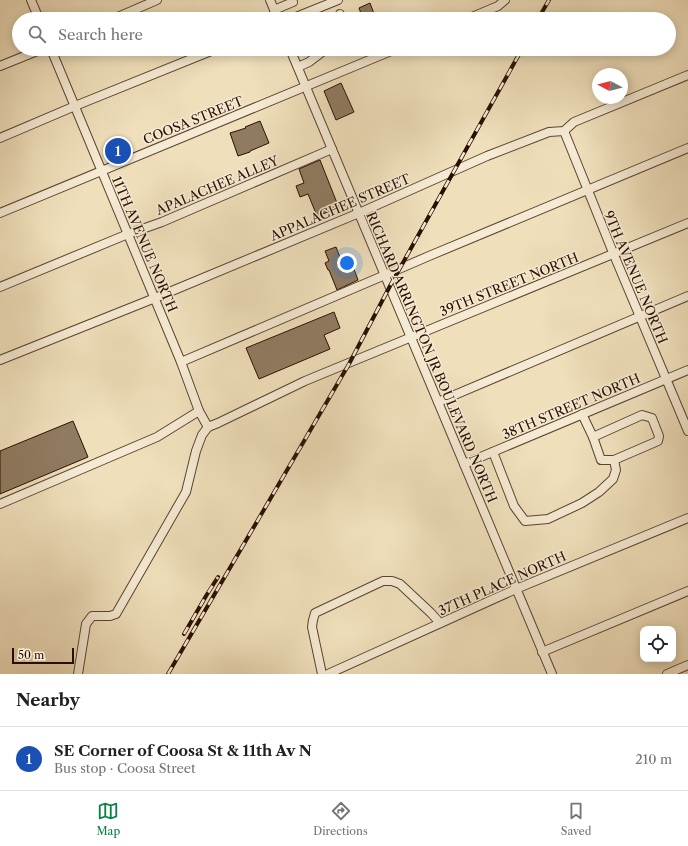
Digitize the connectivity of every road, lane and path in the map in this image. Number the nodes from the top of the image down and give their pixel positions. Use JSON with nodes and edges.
{"nodes":[{"id":1,"x":31,"y":0,"type":"edge"},
{"id":2,"x":158,"y":0,"type":"edge"},
{"id":3,"x":270,"y":0,"type":"edge"},
{"id":4,"x":292,"y":0,"type":"edge"},
{"id":5,"x":338,"y":0,"type":"edge"},
{"id":6,"x":505,"y":0,"type":"edge"},
{"id":7,"x":274,"y":10,"type":"joint"},
{"id":8,"x":36,"y":12,"type":"edge"},
{"id":9,"x":130,"y":12,"type":"edge"},
{"id":10,"x":308,"y":12,"type":"edge"},
{"id":11,"x":484,"y":12,"type":"edge"},
{"id":12,"x":25,"y":56,"type":"edge"},
{"id":13,"x":54,"y":56,"type":"edge"},
{"id":14,"x":199,"y":56,"type":"edge"},
{"id":15,"x":293,"y":56,"type":"edge"},
{"id":16,"x":317,"y":56,"type":"edge"},
{"id":17,"x":379,"y":56,"type":"edge"},
{"id":18,"x":0,"y":66,"type":"edge"},
{"id":19,"x":298,"y":67,"type":"junction"},
{"id":20,"x":688,"y":75,"type":"edge"},
{"id":21,"x":306,"y":86,"type":"junction"},
{"id":22,"x":75,"y":106,"type":"junction"},
{"id":23,"x":564,"y":131,"type":"junction"},
{"id":24,"x":0,"y":138,"type":"edge"},
{"id":25,"x":688,"y":148,"type":"edge"},
{"id":26,"x":332,"y":149,"type":"junction"},
{"id":27,"x":102,"y":171,"type":"junction"},
{"id":28,"x":588,"y":190,"type":"junction"},
{"id":29,"x":0,"y":213,"type":"edge"},
{"id":30,"x":359,"y":213,"type":"junction"},
{"id":31,"x":688,"y":223,"type":"edge"},
{"id":32,"x":128,"y":234,"type":"junction"},
{"id":33,"x":614,"y":255,"type":"junction"},
{"id":34,"x":385,"y":275,"type":"junction"},
{"id":35,"x":0,"y":287,"type":"edge"},
{"id":36,"x":688,"y":296,"type":"edge"},
{"id":37,"x":154,"y":298,"type":"junction"},
{"id":38,"x":640,"y":316,"type":"junction"},
{"id":39,"x":411,"y":338,"type":"junction"},
{"id":40,"x":0,"y":360,"type":"edge"},
{"id":41,"x":181,"y":362,"type":"junction"},
{"id":42,"x":688,"y":370,"type":"edge"},
{"id":43,"x":666,"y":379,"type":"junction"},
{"id":44,"x":438,"y":402,"type":"junction"},
{"id":45,"x":199,"y":411,"type":"junction"},
{"id":46,"x":582,"y":414,"type":"junction"},
{"id":47,"x":208,"y":427,"type":"junction"},
{"id":48,"x":688,"y":431,"type":"edge"},
{"id":49,"x":592,"y":437,"type":"junction"},
{"id":50,"x":493,"y":452,"type":"junction"},
{"id":51,"x":614,"y":460,"type":"junction"},
{"id":52,"x":464,"y":464,"type":"junction"},
{"id":53,"x":0,"y":504,"type":"edge"},
{"id":54,"x":688,"y":518,"type":"edge"},
{"id":55,"x":516,"y":589,"type":"junction"},
{"id":56,"x":688,"y":591,"type":"edge"},
{"id":57,"x":440,"y":623,"type":"junction"},
{"id":58,"x":542,"y":652,"type":"junction"},
{"id":59,"x":688,"y":665,"type":"edge"},
{"id":60,"x":78,"y":674,"type":"edge"},
{"id":61,"x":322,"y":674,"type":"edge"},
{"id":62,"x":328,"y":674,"type":"edge"},
{"id":63,"x":552,"y":674,"type":"edge"},
{"id":64,"x":666,"y":674,"type":"edge"}],
"edges":[{"from":1,"to":8,"type":"street"},
{"from":2,"to":9,"type":"street"},
{"from":3,"to":7,"type":"street"},
{"from":4,"to":7,"type":"street"},
{"from":5,"to":10,"type":"street"},
{"from":6,"to":11,"type":"street"},
{"from":12,"to":18,"type":"street"},
{"from":13,"to":22,"type":"street","name":"11TH AVENUE NORTH"},
{"from":14,"to":22,"type":"street"},
{"from":15,"to":19,"type":"street","name":"RICHARD ARRINGTON JR BOULEVARD NORTH"},
{"from":16,"to":19,"type":"street"},
{"from":17,"to":21,"type":"street","name":"COOSA STREET"},
{"from":19,"to":21,"type":"street","name":"RICHARD ARRINGTON JR BOULEVARD NORTH"},
{"from":20,"to":23,"type":"street","name":"APPALACHEE STREET"},
{"from":21,"to":26,"type":"street","name":"RICHARD ARRINGTON JR BOULEVARD NORTH"},
{"from":21,"to":27,"type":"street","name":"COOSA STREET"},
{"from":22,"to":24,"type":"street"},
{"from":22,"to":27,"type":"street","name":"11TH AVENUE NORTH"},
{"from":23,"to":28,"type":"street","name":"9TH AVENUE NORTH"},
{"from":23,"to":30,"type":"street","name":"APPALACHEE STREET"},
{"from":25,"to":28,"type":"street"},
{"from":26,"to":30,"type":"street","name":"RICHARD ARRINGTON JR BOULEVARD NORTH"},
{"from":26,"to":32,"type":"street","name":"APALACHEE ALLEY"},
{"from":27,"to":29,"type":"street","name":"COOSA STREET"},
{"from":27,"to":32,"type":"street","name":"11TH AVENUE NORTH"},
{"from":28,"to":33,"type":"street","name":"9TH AVENUE NORTH"},
{"from":28,"to":34,"type":"street"},
{"from":30,"to":34,"type":"street","name":"RICHARD ARRINGTON JR BOULEVARD NORTH"},
{"from":30,"to":37,"type":"street","name":"APPALACHEE STREET"},
{"from":31,"to":33,"type":"street","name":"39TH STREET NORTH"},
{"from":32,"to":35,"type":"street","name":"APALACHEE ALLEY"},
{"from":32,"to":37,"type":"street","name":"11TH AVENUE NORTH"},
{"from":33,"to":38,"type":"street","name":"9TH AVENUE NORTH"},
{"from":33,"to":39,"type":"street","name":"39TH STREET NORTH"},
{"from":34,"to":39,"type":"street","name":"RICHARD ARRINGTON JR BOULEVARD NORTH"},
{"from":34,"to":41,"type":"street"},
{"from":36,"to":38,"type":"street"},
{"from":37,"to":40,"type":"street","name":"APPALACHEE STREET"},
{"from":37,"to":41,"type":"street","name":"11TH AVENUE NORTH"},
{"from":38,"to":43,"type":"street","name":"9TH AVENUE NORTH"},
{"from":38,"to":44,"type":"street"},
{"from":39,"to":44,"type":"street","name":"RICHARD ARRINGTON JR BOULEVARD NORTH"},
{"from":39,"to":47,"type":"street","name":"39TH STREET NORTH"},
{"from":41,"to":45,"type":"street","name":"11TH AVENUE NORTH"},
{"from":42,"to":43,"type":"street","name":"38TH STREET NORTH"},
{"from":43,"to":46,"type":"street","name":"38TH STREET NORTH"},
{"from":43,"to":48,"type":"street","name":"9TH AVENUE NORTH"},
{"from":44,"to":52,"type":"street","name":"RICHARD ARRINGTON JR BOULEVARD NORTH"},
{"from":45,"to":47,"type":"street","name":"11TH AVENUE NORTH"},
{"from":45,"to":53,"type":"street"},
{"from":46,"to":49,"type":"street"},
{"from":46,"to":50,"type":"street","name":"38TH STREET NORTH"},
{"from":47,"to":60,"type":"street"},
{"from":49,"to":51,"type":"street"},
{"from":49,"to":51,"type":"street"},
{"from":50,"to":51,"type":"street"},
{"from":50,"to":52,"type":"street","name":"38TH STREET NORTH"},
{"from":52,"to":55,"type":"street","name":"RICHARD ARRINGTON JR BOULEVARD NORTH"},
{"from":54,"to":55,"type":"street","name":"37TH PLACE NORTH"},
{"from":55,"to":57,"type":"street","name":"37TH PLACE NORTH"},
{"from":55,"to":58,"type":"street","name":"RICHARD ARRINGTON JR BOULEVARD NORTH"},
{"from":56,"to":58,"type":"street"},
{"from":57,"to":61,"type":"street"},
{"from":57,"to":62,"type":"street","name":"37TH PLACE NORTH"},
{"from":58,"to":63,"type":"street","name":"RICHARD ARRINGTON JR BOULEVARD NORTH"},
{"from":59,"to":64,"type":"street"}]}
